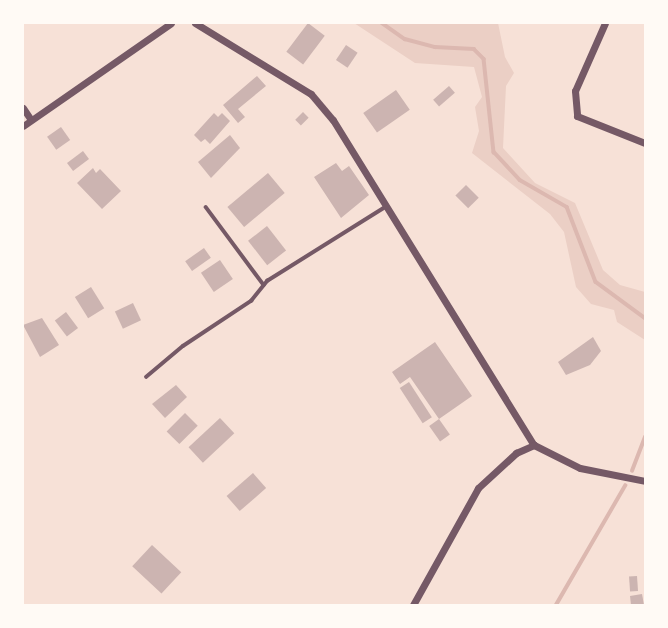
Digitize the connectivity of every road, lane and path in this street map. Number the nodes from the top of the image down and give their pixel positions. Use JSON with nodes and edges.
{"nodes":[{"id":1,"x":171,"y":23,"type":"edge"},
{"id":2,"x":195,"y":23,"type":"edge"},
{"id":3,"x":605,"y":23,"type":"edge"},
{"id":4,"x":23,"y":108,"type":"edge"},
{"id":5,"x":30,"y":120,"type":"junction"},
{"id":6,"x":23,"y":126,"type":"edge"},
{"id":7,"x":645,"y":143,"type":"edge"},
{"id":8,"x":206,"y":207,"type":"dead end"},
{"id":9,"x":384,"y":208,"type":"junction"},
{"id":10,"x":264,"y":285,"type":"junction"},
{"id":11,"x":145,"y":377,"type":"dead end"},
{"id":12,"x":534,"y":445,"type":"junction"},
{"id":13,"x":645,"y":481,"type":"edge"},
{"id":14,"x":413,"y":605,"type":"edge"}],
"edges":[{"from":1,"to":5,"type":"street"},
{"from":2,"to":9,"type":"street"},
{"from":3,"to":7,"type":"street"},
{"from":4,"to":5,"type":"street"},
{"from":5,"to":6,"type":"street"},
{"from":8,"to":10,"type":"lane"},
{"from":9,"to":10,"type":"lane"},
{"from":9,"to":12,"type":"street"},
{"from":10,"to":11,"type":"lane"},
{"from":12,"to":13,"type":"street"},
{"from":12,"to":14,"type":"street"}]}
